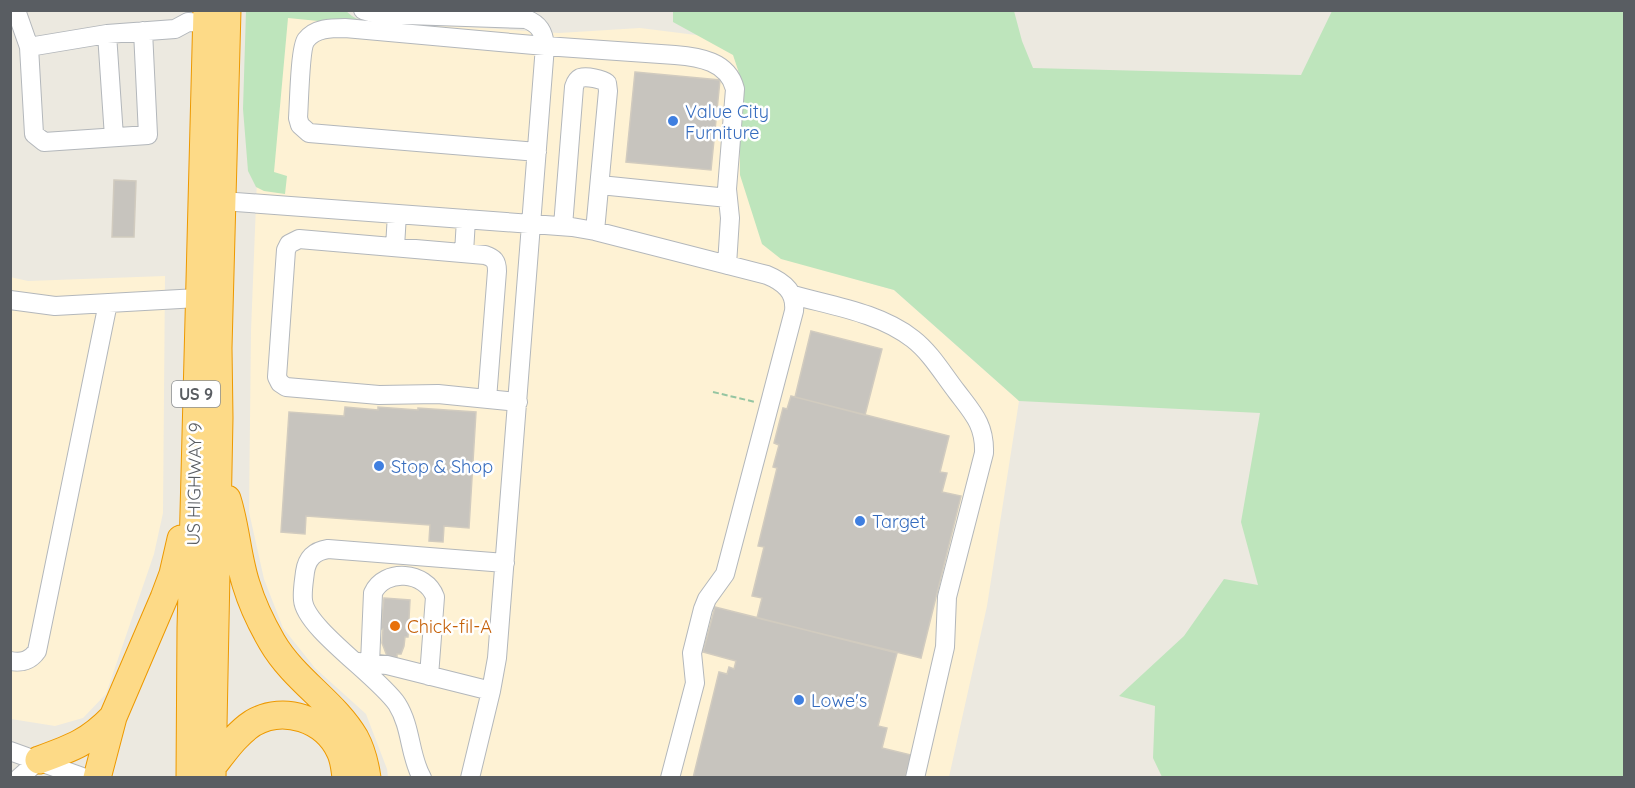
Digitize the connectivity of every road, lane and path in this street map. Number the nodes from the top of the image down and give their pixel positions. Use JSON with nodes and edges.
{"nodes":[{"id":1,"x":16,"y":10,"type":"edge"},
{"id":2,"x":363,"y":10,"type":"edge"},
{"id":3,"x":211,"y":21,"type":"edge"},
{"id":4,"x":143,"y":31,"type":"junction"},
{"id":5,"x":107,"y":34,"type":"junction"},
{"id":6,"x":29,"y":46,"type":"junction"},
{"id":7,"x":545,"y":46,"type":"junction"},
{"id":8,"x":114,"y":137,"type":"junction"},
{"id":9,"x":537,"y":152,"type":"junction"},
{"id":10,"x":600,"y":185,"type":"junction"},
{"id":11,"x":728,"y":198,"type":"junction"},
{"id":12,"x":222,"y":201,"type":"junction"},
{"id":13,"x":398,"y":214,"type":"junction"},
{"id":14,"x":466,"y":219,"type":"junction"},
{"id":15,"x":532,"y":224,"type":"junction"},
{"id":16,"x":563,"y":226,"type":"junction"},
{"id":17,"x":595,"y":231,"type":"junction"},
{"id":18,"x":395,"y":248,"type":"junction"},
{"id":19,"x":464,"y":253,"type":"junction"},
{"id":20,"x":727,"y":265,"type":"junction"},
{"id":21,"x":793,"y":295,"type":"junction"},
{"id":22,"x":198,"y":298,"type":"junction"},
{"id":23,"x":10,"y":300,"type":"edge"},
{"id":24,"x":108,"y":303,"type":"junction"},
{"id":25,"x":713,"y":392,"type":"dead end"},
{"id":26,"x":487,"y":399,"type":"junction"},
{"id":27,"x":518,"y":402,"type":"junction"},
{"id":28,"x":768,"y":408,"type":"junction"},
{"id":29,"x":206,"y":472,"type":"junction"},
{"id":30,"x":505,"y":563,"type":"junction"},
{"id":31,"x":10,"y":661,"type":"edge"},
{"id":32,"x":363,"y":663,"type":"junction"},
{"id":33,"x":429,"y":676,"type":"junction"},
{"id":34,"x":491,"y":691,"type":"junction"},
{"id":35,"x":113,"y":717,"type":"junction"},
{"id":36,"x":10,"y":751,"type":"edge"},
{"id":37,"x":39,"y":760,"type":"junction"},
{"id":38,"x":205,"y":774,"type":"edge"},
{"id":39,"x":19,"y":777,"type":"edge"},
{"id":40,"x":85,"y":777,"type":"edge"},
{"id":41,"x":97,"y":777,"type":"edge"},
{"id":42,"x":346,"y":777,"type":"edge"},
{"id":43,"x":367,"y":777,"type":"edge"},
{"id":44,"x":422,"y":777,"type":"edge"},
{"id":45,"x":470,"y":777,"type":"edge"},
{"id":46,"x":670,"y":777,"type":"edge"},
{"id":47,"x":915,"y":777,"type":"edge"}],
"edges":[{"from":1,"to":6,"type":"street"},
{"from":2,"to":7,"type":"street"},
{"from":3,"to":4,"type":"street"},
{"from":3,"to":12,"type":"highway","name":"US HIGHWAY 9","number":"US 9"},
{"from":3,"to":22,"type":"highway","name":"US HIGHWAY 9","number":"US 9"},
{"from":4,"to":5,"type":"street"},
{"from":4,"to":8,"type":"street"},
{"from":5,"to":6,"type":"street"},
{"from":5,"to":8,"type":"street"},
{"from":6,"to":8,"type":"street"},
{"from":7,"to":9,"type":"street"},
{"from":7,"to":9,"type":"street"},
{"from":7,"to":11,"type":"street"},
{"from":9,"to":15,"type":"street"},
{"from":10,"to":11,"type":"street"},
{"from":10,"to":16,"type":"street"},
{"from":10,"to":17,"type":"street"},
{"from":11,"to":20,"type":"street"},
{"from":12,"to":13,"type":"street"},
{"from":12,"to":29,"type":"highway","name":"US HIGHWAY 9","number":"US 9"},
{"from":13,"to":14,"type":"street"},
{"from":13,"to":18,"type":"street"},
{"from":14,"to":15,"type":"street"},
{"from":14,"to":19,"type":"street"},
{"from":15,"to":16,"type":"street"},
{"from":15,"to":27,"type":"street"},
{"from":16,"to":17,"type":"street"},
{"from":17,"to":20,"type":"street"},
{"from":18,"to":19,"type":"street"},
{"from":18,"to":26,"type":"street"},
{"from":19,"to":26,"type":"street"},
{"from":20,"to":21,"type":"street"},
{"from":21,"to":28,"type":"street"},
{"from":21,"to":47,"type":"street"},
{"from":22,"to":24,"type":"street"},
{"from":22,"to":29,"type":"highway","name":"US HIGHWAY 9","number":"US 9"},
{"from":23,"to":24,"type":"street"},
{"from":24,"to":31,"type":"street"},
{"from":25,"to":28,"type":"path"},
{"from":26,"to":27,"type":"street"},
{"from":27,"to":30,"type":"street"},
{"from":28,"to":46,"type":"street"},
{"from":29,"to":35,"type":"highway"},
{"from":29,"to":38,"type":"highway","name":"US HIGHWAY 9","number":"US 9"},
{"from":29,"to":43,"type":"highway"},
{"from":30,"to":32,"type":"street"},
{"from":30,"to":34,"type":"street"},
{"from":32,"to":33,"type":"street"},
{"from":32,"to":33,"type":"street"},
{"from":32,"to":44,"type":"street"},
{"from":33,"to":34,"type":"street"},
{"from":34,"to":45,"type":"street"},
{"from":35,"to":37,"type":"highway"},
{"from":35,"to":41,"type":"highway"},
{"from":36,"to":37,"type":"street"},
{"from":37,"to":39,"type":"street"},
{"from":37,"to":40,"type":"street"},
{"from":38,"to":42,"type":"highway"}]}
